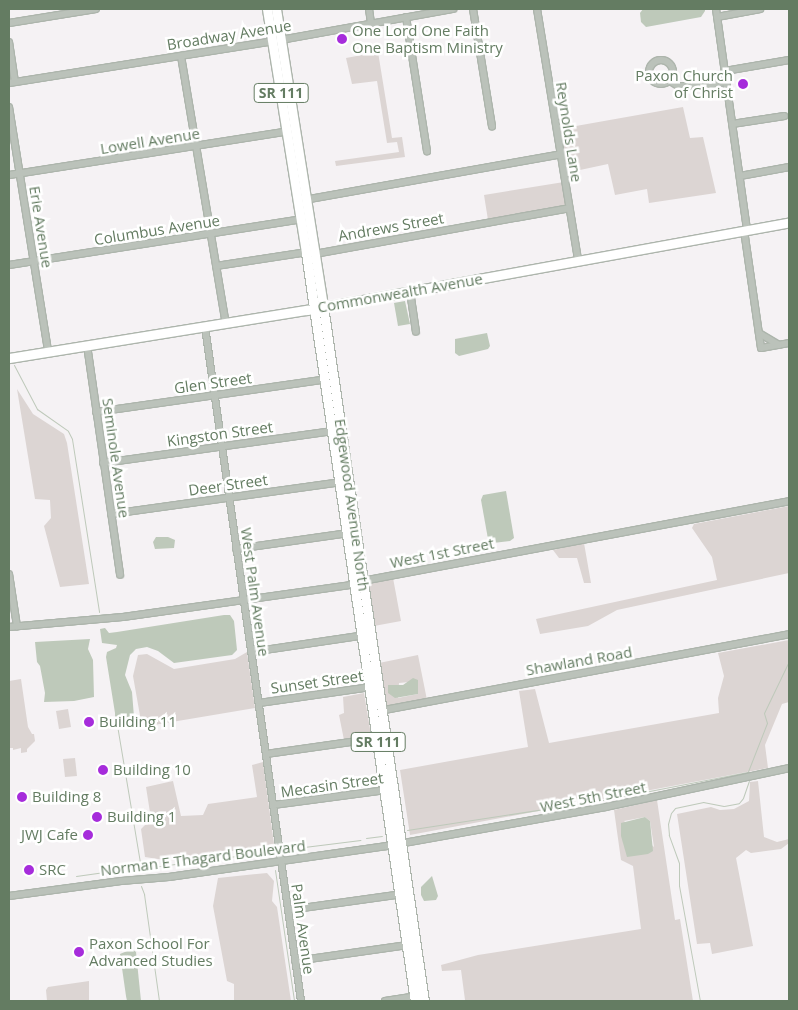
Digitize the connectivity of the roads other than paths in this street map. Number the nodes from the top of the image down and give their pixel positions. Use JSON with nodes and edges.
{"nodes":[{"id":1,"x":96,"y":9,"type":"edge"},
{"id":2,"x":267,"y":9,"type":"edge"},
{"id":3,"x":276,"y":9,"type":"edge"},
{"id":4,"x":369,"y":9,"type":"edge"},
{"id":5,"x":453,"y":9,"type":"edge"},
{"id":6,"x":473,"y":9,"type":"edge"},
{"id":7,"x":537,"y":9,"type":"edge"},
{"id":8,"x":716,"y":9,"type":"edge"},
{"id":9,"x":760,"y":9,"type":"edge"},
{"id":10,"x":66,"y":11,"type":"edge"},
{"id":11,"x":406,"y":17,"type":"junction"},
{"id":12,"x":717,"y":17,"type":"junction"},
{"id":13,"x":9,"y":23,"type":"edge"},
{"id":14,"x":371,"y":24,"type":"junction"},
{"id":15,"x":277,"y":40,"type":"junction"},
{"id":16,"x":9,"y":42,"type":"edge"},
{"id":17,"x":181,"y":56,"type":"junction"},
{"id":18,"x":789,"y":60,"type":"edge"},
{"id":19,"x":725,"y":71,"type":"junction"},
{"id":20,"x":670,"y":81,"type":"dead end"},
{"id":21,"x":12,"y":82,"type":"edge"},
{"id":22,"x":726,"y":82,"type":"junction"},
{"id":23,"x":9,"y":107,"type":"edge"},
{"id":24,"x":784,"y":116,"type":"dead end"},
{"id":25,"x":732,"y":124,"type":"junction"},
{"id":26,"x":492,"y":126,"type":"dead end"},
{"id":27,"x":291,"y":131,"type":"junction"},
{"id":28,"x":196,"y":146,"type":"junction"},
{"id":29,"x":427,"y":151,"type":"dead end"},
{"id":30,"x":561,"y":154,"type":"junction"},
{"id":31,"x":789,"y":168,"type":"edge"},
{"id":32,"x":19,"y":174,"type":"junction"},
{"id":33,"x":9,"y":175,"type":"edge"},
{"id":34,"x":740,"y":176,"type":"junction"},
{"id":35,"x":302,"y":200,"type":"junction"},
{"id":36,"x":569,"y":208,"type":"junction"},
{"id":37,"x":305,"y":219,"type":"junction"},
{"id":38,"x":789,"y":222,"type":"edge"},
{"id":39,"x":746,"y":230,"type":"junction"},
{"id":40,"x":211,"y":234,"type":"junction"},
{"id":41,"x":311,"y":253,"type":"junction"},
{"id":42,"x":578,"y":260,"type":"junction"},
{"id":43,"x":34,"y":262,"type":"junction"},
{"id":44,"x":9,"y":265,"type":"edge"},
{"id":45,"x":216,"y":266,"type":"junction"},
{"id":46,"x":410,"y":291,"type":"junction"},
{"id":47,"x":319,"y":307,"type":"junction"},
{"id":48,"x":226,"y":324,"type":"junction"},
{"id":49,"x":205,"y":327,"type":"junction"},
{"id":50,"x":416,"y":332,"type":"dead end"},
{"id":51,"x":759,"y":333,"type":"junction"},
{"id":52,"x":789,"y":343,"type":"edge"},
{"id":53,"x":87,"y":345,"type":"junction"},
{"id":54,"x":780,"y":345,"type":"junction"},
{"id":55,"x":48,"y":351,"type":"junction"},
{"id":56,"x":9,"y":358,"type":"edge"},
{"id":57,"x":329,"y":379,"type":"junction"},
{"id":58,"x":215,"y":395,"type":"junction"},
{"id":59,"x":96,"y":412,"type":"junction"},
{"id":60,"x":337,"y":430,"type":"junction"},
{"id":61,"x":222,"y":446,"type":"junction"},
{"id":62,"x":104,"y":463,"type":"junction"},
{"id":63,"x":344,"y":481,"type":"junction"},
{"id":64,"x":229,"y":498,"type":"junction"},
{"id":65,"x":789,"y":501,"type":"edge"},
{"id":66,"x":111,"y":514,"type":"junction"},
{"id":67,"x":352,"y":533,"type":"junction"},
{"id":68,"x":236,"y":549,"type":"junction"},
{"id":69,"x":9,"y":574,"type":"edge"},
{"id":70,"x":120,"y":575,"type":"dead end"},
{"id":71,"x":359,"y":582,"type":"junction"},
{"id":72,"x":244,"y":600,"type":"junction"},
{"id":73,"x":17,"y":626,"type":"junction"},
{"id":74,"x":9,"y":627,"type":"edge"},
{"id":75,"x":789,"y":634,"type":"edge"},
{"id":76,"x":366,"y":635,"type":"junction"},
{"id":77,"x":251,"y":652,"type":"junction"},
{"id":78,"x":374,"y":687,"type":"junction"},
{"id":79,"x":259,"y":703,"type":"junction"},
{"id":80,"x":378,"y":711,"type":"junction"},
{"id":81,"x":381,"y":738,"type":"junction"},
{"id":82,"x":266,"y":754,"type":"junction"},
{"id":83,"x":789,"y":768,"type":"edge"},
{"id":84,"x":389,"y":789,"type":"junction"},
{"id":85,"x":274,"y":805,"type":"junction"},
{"id":86,"x":397,"y":844,"type":"junction"},
{"id":87,"x":281,"y":861,"type":"junction"},
{"id":88,"x":404,"y":894,"type":"junction"},
{"id":89,"x":9,"y":896,"type":"edge"},
{"id":90,"x":288,"y":910,"type":"junction"},
{"id":91,"x":411,"y":945,"type":"junction"},
{"id":92,"x":295,"y":962,"type":"junction"},
{"id":93,"x":419,"y":999,"type":"edge"},
{"id":94,"x":301,"y":1001,"type":"edge"},
{"id":95,"x":385,"y":1001,"type":"edge"}],
"edges":[{"from":1,"to":10,"type":"street"},
{"from":2,"to":15,"type":"main road","name":"Edgewood Avenue North","number":"SR 111"},
{"from":3,"to":15,"type":"main road","name":"Edgewood Avenue North","number":"SR 111"},
{"from":4,"to":14,"type":"street"},
{"from":5,"to":11,"type":"street","name":"Broadway Avenue"},
{"from":6,"to":26,"type":"street"},
{"from":7,"to":30,"type":"street","name":"Reynolds Lane"},
{"from":8,"to":12,"type":"street"},
{"from":9,"to":12,"type":"street"},
{"from":10,"to":13,"type":"street"},
{"from":11,"to":14,"type":"street","name":"Broadway Avenue"},
{"from":11,"to":29,"type":"street"},
{"from":12,"to":19,"type":"street"},
{"from":14,"to":15,"type":"street","name":"Broadway Avenue"},
{"from":15,"to":17,"type":"street","name":"Broadway Avenue"},
{"from":15,"to":27,"type":"main road","name":"Edgewood Avenue North","number":"SR 111"},
{"from":16,"to":21,"type":"street"},
{"from":17,"to":21,"type":"street","name":"Broadway Avenue"},
{"from":17,"to":28,"type":"street"},
{"from":18,"to":19,"type":"street"},
{"from":19,"to":22,"type":"street"},
{"from":20,"to":22,"type":"street"},
{"from":22,"to":25,"type":"street"},
{"from":23,"to":32,"type":"street","name":"Erie Avenue"},
{"from":24,"to":25,"type":"street"},
{"from":25,"to":34,"type":"street"},
{"from":27,"to":28,"type":"street","name":"Lowell Avenue"},
{"from":27,"to":35,"type":"main road","name":"Edgewood Avenue North","number":"SR 111"},
{"from":28,"to":32,"type":"street","name":"Lowell Avenue"},
{"from":28,"to":40,"type":"street"},
{"from":30,"to":35,"type":"street"},
{"from":30,"to":36,"type":"street","name":"Reynolds Lane"},
{"from":31,"to":34,"type":"street"},
{"from":32,"to":33,"type":"street","name":"Lowell Avenue"},
{"from":32,"to":43,"type":"street","name":"Erie Avenue"},
{"from":34,"to":39,"type":"street"},
{"from":35,"to":37,"type":"main road","name":"Edgewood Avenue North","number":"SR 111"},
{"from":36,"to":41,"type":"street","name":"Andrews Street"},
{"from":36,"to":42,"type":"street","name":"Reynolds Lane"},
{"from":37,"to":40,"type":"street","name":"Columbus Avenue"},
{"from":37,"to":41,"type":"main road","name":"Edgewood Avenue North","number":"SR 111"},
{"from":38,"to":39,"type":"main road","name":"Commonwealth Avenue"},
{"from":39,"to":42,"type":"main road","name":"Commonwealth Avenue"},
{"from":39,"to":51,"type":"street"},
{"from":40,"to":43,"type":"street","name":"Columbus Avenue"},
{"from":40,"to":45,"type":"street"},
{"from":41,"to":45,"type":"street","name":"Andrews Street"},
{"from":41,"to":47,"type":"main road","name":"Edgewood Avenue North","number":"SR 111"},
{"from":42,"to":46,"type":"main road","name":"Commonwealth Avenue"},
{"from":43,"to":44,"type":"street","name":"Columbus Avenue"},
{"from":43,"to":55,"type":"street","name":"Erie Avenue"},
{"from":45,"to":48,"type":"street"},
{"from":46,"to":47,"type":"main road","name":"Commonwealth Avenue"},
{"from":46,"to":50,"type":"street"},
{"from":47,"to":48,"type":"main road","name":"Commonwealth Avenue"},
{"from":47,"to":57,"type":"main road","name":"Edgewood Avenue North","number":"SR 111"},
{"from":48,"to":49,"type":"main road","name":"Commonwealth Avenue"},
{"from":49,"to":53,"type":"main road","name":"Commonwealth Avenue"},
{"from":49,"to":58,"type":"street","name":"West Palm Avenue"},
{"from":51,"to":54,"type":"street"},
{"from":51,"to":54,"type":"street"},
{"from":52,"to":54,"type":"street"},
{"from":53,"to":55,"type":"main road","name":"Commonwealth Avenue"},
{"from":53,"to":59,"type":"street","name":"Seminole Avenue"},
{"from":55,"to":56,"type":"main road","name":"Commonwealth Avenue"},
{"from":57,"to":58,"type":"street","name":"Glen Street"},
{"from":57,"to":60,"type":"main road","name":"Edgewood Avenue North","number":"SR 111"},
{"from":58,"to":59,"type":"street","name":"Glen Street"},
{"from":58,"to":61,"type":"street","name":"West Palm Avenue"},
{"from":59,"to":62,"type":"street","name":"Seminole Avenue"},
{"from":60,"to":61,"type":"street","name":"Kingston Street"},
{"from":60,"to":63,"type":"main road","name":"Edgewood Avenue North","number":"SR 111"},
{"from":61,"to":62,"type":"street","name":"Kingston Street"},
{"from":61,"to":64,"type":"street","name":"West Palm Avenue"},
{"from":62,"to":66,"type":"street","name":"Seminole Avenue"},
{"from":63,"to":64,"type":"street","name":"Deer Street"},
{"from":63,"to":67,"type":"main road","name":"Edgewood Avenue North","number":"SR 111"},
{"from":64,"to":66,"type":"street","name":"Deer Street"},
{"from":64,"to":68,"type":"street","name":"West Palm Avenue"},
{"from":65,"to":71,"type":"street","name":"West 1st Street"},
{"from":66,"to":70,"type":"street","name":"Seminole Avenue"},
{"from":67,"to":68,"type":"street"},
{"from":67,"to":71,"type":"main road","name":"Edgewood Avenue North","number":"SR 111"},
{"from":68,"to":72,"type":"street","name":"West Palm Avenue"},
{"from":69,"to":73,"type":"street"},
{"from":71,"to":72,"type":"street","name":"West 1st Street"},
{"from":71,"to":76,"type":"main road","name":"Edgewood Avenue North","number":"SR 111"},
{"from":72,"to":73,"type":"street","name":"West 1st Street"},
{"from":72,"to":77,"type":"street","name":"West Palm Avenue"},
{"from":73,"to":74,"type":"street","name":"West 1st Street"},
{"from":75,"to":80,"type":"street","name":"Shawland Road"},
{"from":76,"to":77,"type":"street"},
{"from":76,"to":78,"type":"main road","name":"Edgewood Avenue North","number":"SR 111"},
{"from":77,"to":79,"type":"street","name":"West Palm Avenue"},
{"from":78,"to":79,"type":"street","name":"Sunset Street"},
{"from":78,"to":80,"type":"main road","name":"Edgewood Avenue North","number":"SR 111"},
{"from":79,"to":82,"type":"street","name":"West Palm Avenue"},
{"from":80,"to":81,"type":"main road","name":"Edgewood Avenue North","number":"SR 111"},
{"from":81,"to":82,"type":"street"},
{"from":81,"to":84,"type":"main road","name":"Edgewood Avenue North","number":"SR 111"},
{"from":82,"to":85,"type":"street","name":"West Palm Avenue"},
{"from":83,"to":86,"type":"street","name":"West 5th Street"},
{"from":84,"to":85,"type":"street","name":"Mecasin Street"},
{"from":84,"to":86,"type":"main road","name":"Edgewood Avenue North","number":"SR 111"},
{"from":85,"to":87,"type":"street","name":"West Palm Avenue"},
{"from":86,"to":87,"type":"street","name":"Norman E Thagard Boulevard"},
{"from":86,"to":88,"type":"main road","name":"Edgewood Avenue North","number":"SR 111"},
{"from":87,"to":89,"type":"street","name":"Norman E Thagard Boulevard"},
{"from":87,"to":90,"type":"street","name":"Palm Avenue"},
{"from":88,"to":90,"type":"street"},
{"from":88,"to":91,"type":"main road","name":"Edgewood Avenue North","number":"SR 111"},
{"from":90,"to":92,"type":"street","name":"Palm Avenue"},
{"from":91,"to":92,"type":"street"},
{"from":91,"to":93,"type":"main road","name":"Edgewood Avenue North","number":"SR 111"},
{"from":92,"to":94,"type":"street","name":"Palm Avenue"},
{"from":93,"to":95,"type":"street"}]}
